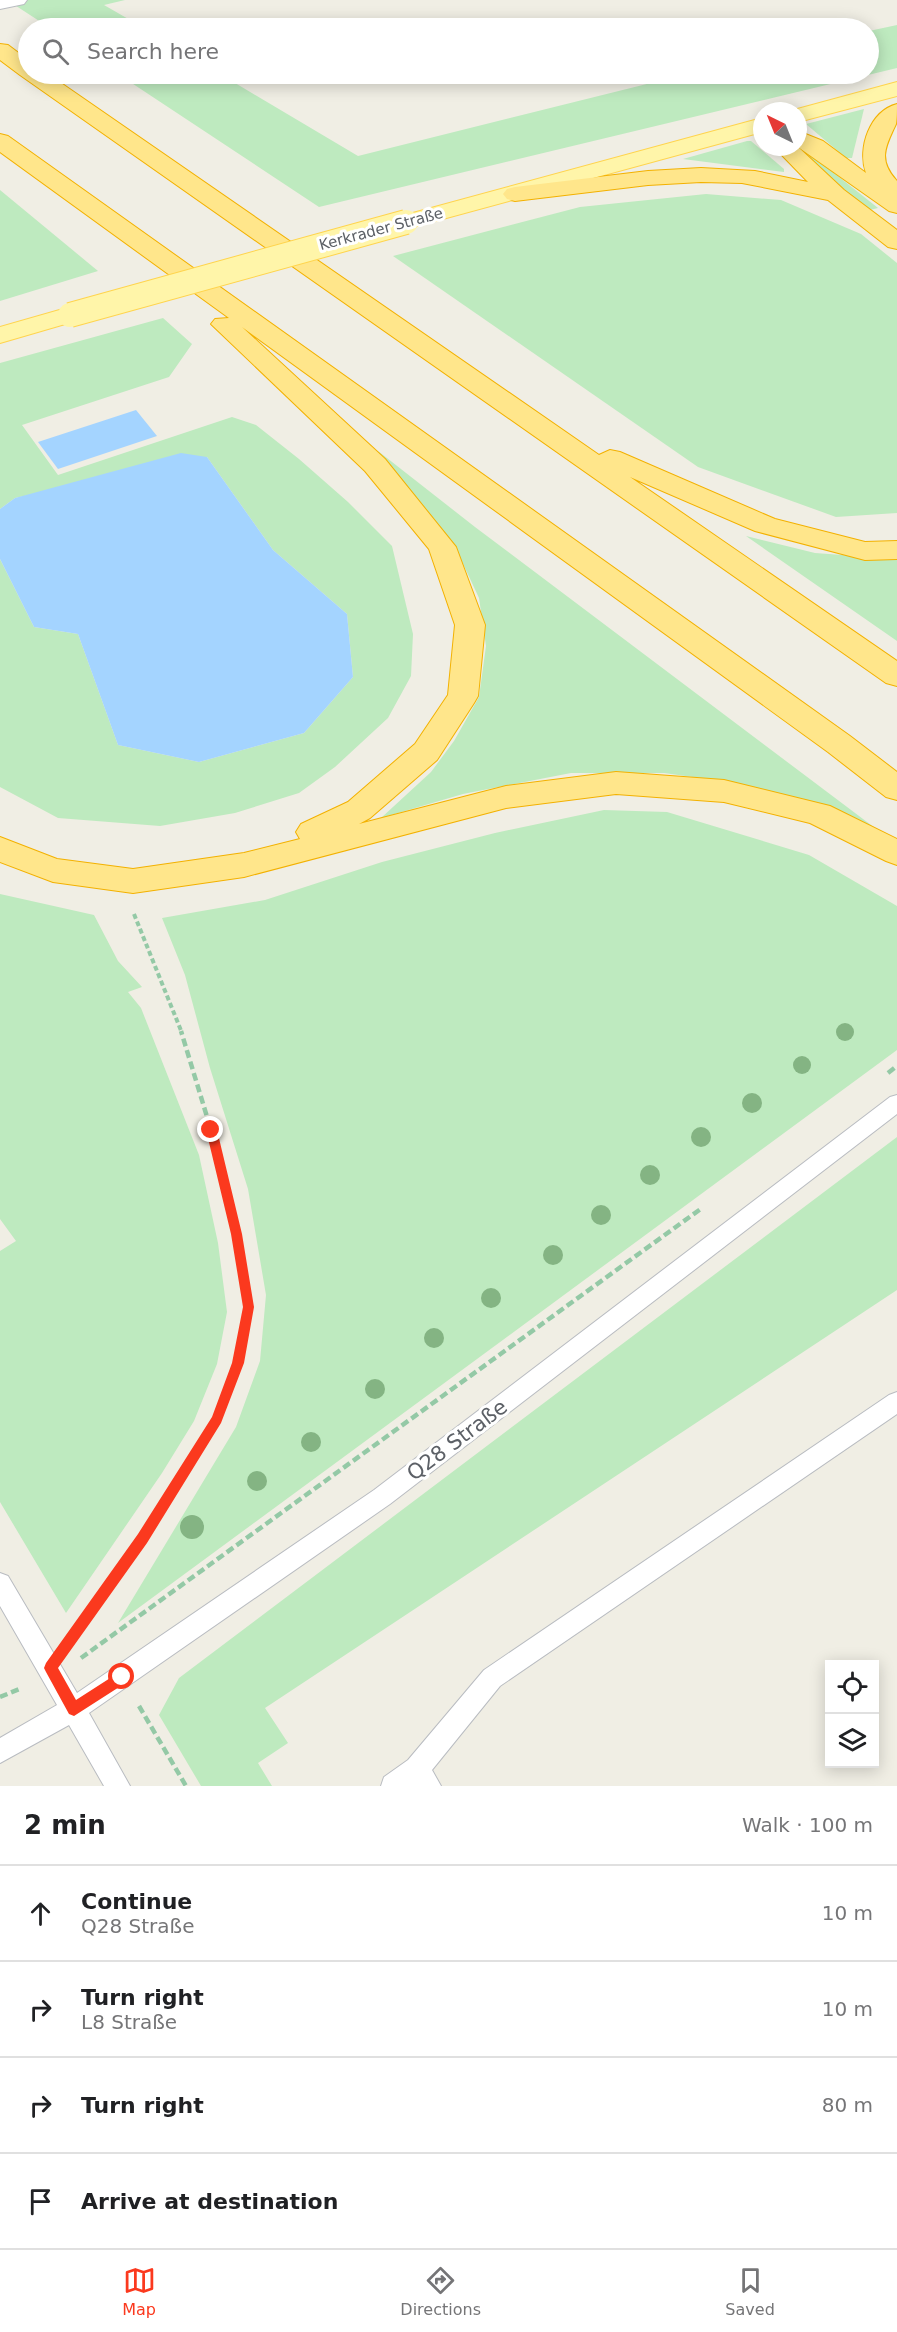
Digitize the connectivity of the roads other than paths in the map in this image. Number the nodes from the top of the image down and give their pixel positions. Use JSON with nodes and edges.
{"nodes":[{"id":1,"x":17,"y":0,"type":"edge"},
{"id":2,"x":0,"y":3,"type":"edge"},
{"id":3,"x":0,"y":50,"type":"edge"},
{"id":4,"x":18,"y":63,"type":"edge"},
{"id":5,"x":48,"y":84,"type":"edge"},
{"id":6,"x":897,"y":88,"type":"edge"},
{"id":7,"x":897,"y":111,"type":"edge"},
{"id":8,"x":807,"y":112,"type":"edge"},
{"id":9,"x":753,"y":128,"type":"edge"},
{"id":10,"x":0,"y":141,"type":"edge"},
{"id":11,"x":807,"y":143,"type":"edge"},
{"id":12,"x":795,"y":156,"type":"edge"},
{"id":13,"x":515,"y":194,"type":"junction"},
{"id":14,"x":836,"y":195,"type":"junction"},
{"id":15,"x":897,"y":195,"type":"edge"},
{"id":16,"x":897,"y":206,"type":"edge"},
{"id":17,"x":124,"y":231,"type":"junction"},
{"id":18,"x":897,"y":242,"type":"edge"},
{"id":19,"x":0,"y":335,"type":"edge"},
{"id":20,"x":544,"y":429,"type":"junction"},
{"id":21,"x":897,"y":550,"type":"edge"},
{"id":22,"x":897,"y":676,"type":"edge"},
{"id":23,"x":897,"y":789,"type":"edge"},
{"id":24,"x":0,"y":849,"type":"edge"},
{"id":25,"x":897,"y":853,"type":"edge"},
{"id":26,"x":244,"y":865,"type":"junction"},
{"id":27,"x":897,"y":1103,"type":"edge"},
{"id":28,"x":897,"y":1402,"type":"edge"},
{"id":29,"x":0,"y":1584,"type":"edge"},
{"id":30,"x":74,"y":1709,"type":"junction"},
{"id":31,"x":0,"y":1751,"type":"edge"},
{"id":32,"x":423,"y":1777,"type":"edge"},
{"id":33,"x":118,"y":1786,"type":"edge"},
{"id":34,"x":393,"y":1786,"type":"edge"}],
"edges":[{"from":1,"to":2,"type":"street"},
{"from":3,"to":4,"type":"highway"},
{"from":5,"to":20,"type":"highway"},
{"from":6,"to":8,"type":"main road"},
{"from":7,"to":15,"type":"highway"},
{"from":9,"to":13,"type":"main road","name":"Kerkrader Straße"},
{"from":10,"to":17,"type":"highway"},
{"from":11,"to":16,"type":"highway"},
{"from":12,"to":14,"type":"highway"},
{"from":13,"to":14,"type":"highway"},
{"from":13,"to":19,"type":"main road","name":"Kerkrader Straße","bridge":true},
{"from":14,"to":18,"type":"highway"},
{"from":17,"to":23,"type":"highway"},
{"from":17,"to":26,"type":"highway"},
{"from":20,"to":21,"type":"highway"},
{"from":20,"to":22,"type":"highway"},
{"from":24,"to":26,"type":"highway"},
{"from":25,"to":26,"type":"highway"},
{"from":27,"to":30,"type":"lane","name":"Q28 Straße"},
{"from":28,"to":32,"type":"lane"},
{"from":29,"to":30,"type":"lane"},
{"from":30,"to":31,"type":"lane","name":"Q28 Straße"},
{"from":30,"to":33,"type":"lane"},
{"from":32,"to":34,"type":"lane"}]}
